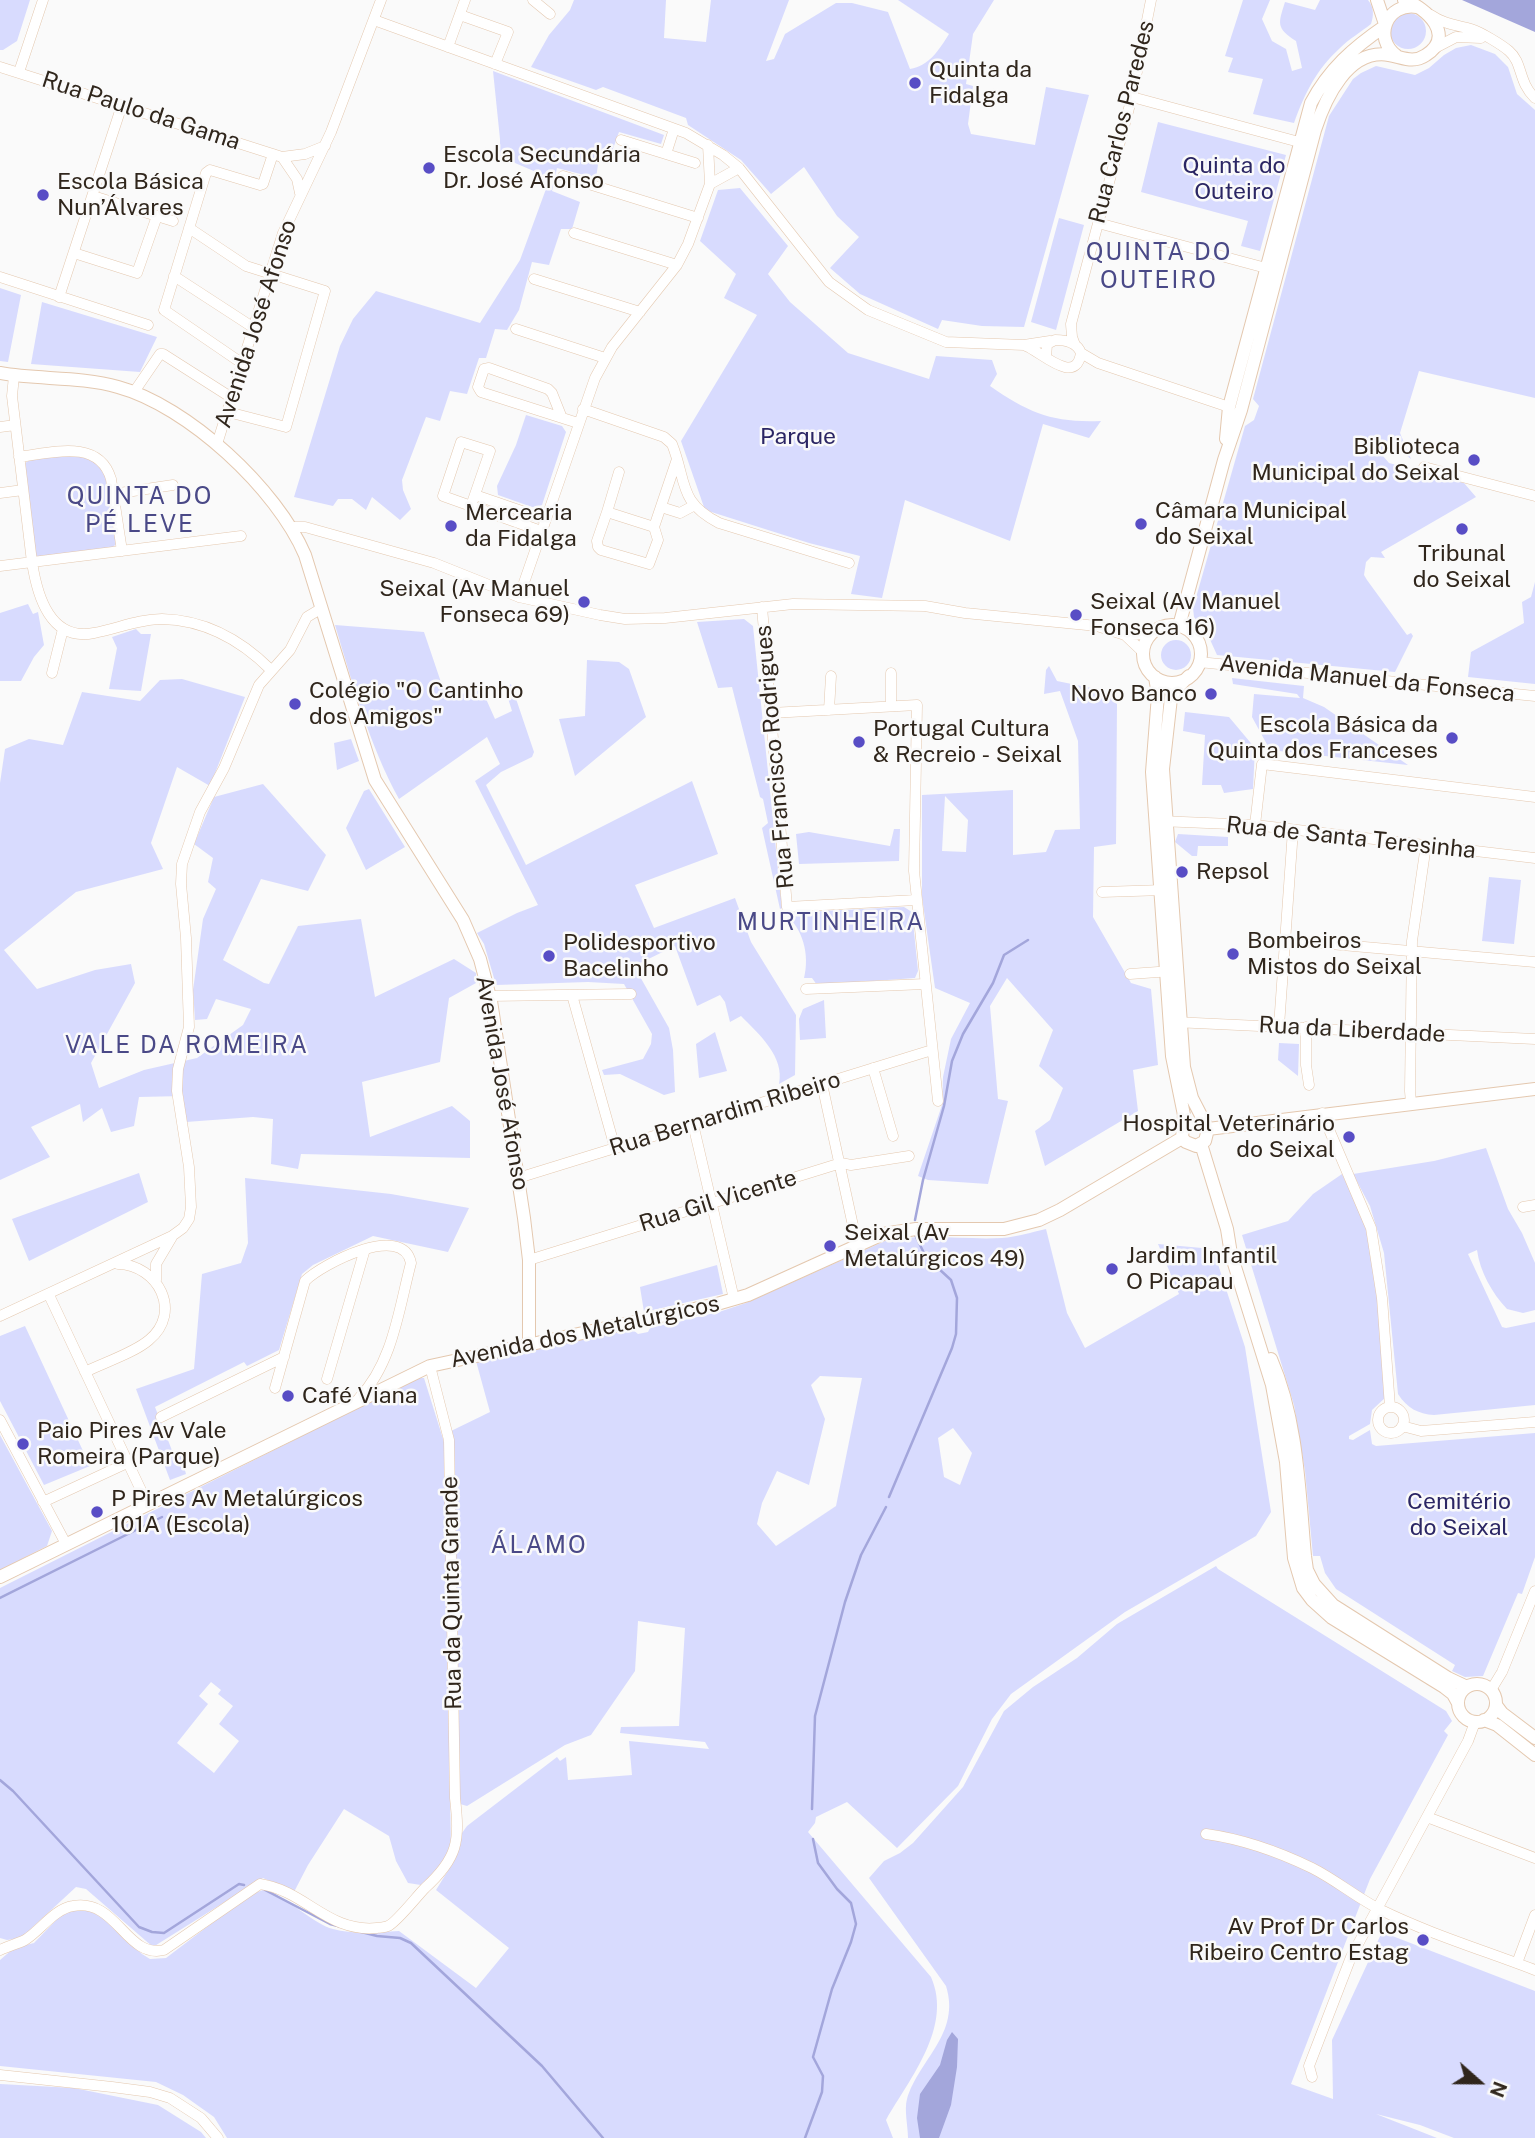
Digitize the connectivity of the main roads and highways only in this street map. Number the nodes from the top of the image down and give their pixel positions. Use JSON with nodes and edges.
{"nodes":[{"id":1,"x":1377,"y":0,"type":"edge"},
{"id":2,"x":1404,"y":0,"type":"edge"},
{"id":3,"x":1426,"y":11,"type":"junction"},
{"id":4,"x":1385,"y":25,"type":"junction"},
{"id":5,"x":1398,"y":57,"type":"junction"},
{"id":6,"x":0,"y":373,"type":"edge"},
{"id":7,"x":1247,"y":390,"type":"junction"},
{"id":8,"x":1229,"y":407,"type":"junction"},
{"id":9,"x":1234,"y":430,"type":"junction"},
{"id":10,"x":1224,"y":460,"type":"junction"},
{"id":11,"x":1179,"y":626,"type":"junction"},
{"id":12,"x":1189,"y":676,"type":"junction"},
{"id":13,"x":1155,"y":677,"type":"junction"},
{"id":14,"x":1161,"y":821,"type":"junction"},
{"id":15,"x":1175,"y":1022,"type":"junction"},
{"id":16,"x":1535,"y":1089,"type":"edge"},
{"id":17,"x":1184,"y":1123,"type":"junction"},
{"id":18,"x":1205,"y":1125,"type":"junction"},
{"id":19,"x":1182,"y":1138,"type":"junction"},
{"id":20,"x":1201,"y":1144,"type":"junction"},
{"id":21,"x":1227,"y":1229,"type":"junction"},
{"id":22,"x":529,"y":1345,"type":"junction"},
{"id":23,"x":0,"y":1577,"type":"edge"},
{"id":24,"x":1467,"y":1687,"type":"junction"},
{"id":25,"x":1458,"y":1703,"type":"junction"},
{"id":26,"x":1496,"y":1705,"type":"junction"},
{"id":27,"x":1480,"y":1721,"type":"junction"},
{"id":28,"x":1535,"y":1738,"type":"edge"},
{"id":29,"x":1535,"y":1755,"type":"edge"}],
"edges":[{"from":1,"to":4,"type":"main road"},
{"from":2,"to":3,"type":"main road"},
{"from":3,"to":4,"type":"main road"},
{"from":3,"to":5,"type":"main road"},
{"from":4,"to":5,"type":"main road"},
{"from":4,"to":8,"type":"main road"},
{"from":5,"to":7,"type":"main road"},
{"from":6,"to":22,"type":"main road","name":"Avenida José Afonso"},
{"from":7,"to":8,"type":"main road"},
{"from":7,"to":9,"type":"main road"},
{"from":8,"to":9,"type":"main road"},
{"from":8,"to":10,"type":"main road"},
{"from":9,"to":10,"type":"main road"},
{"from":10,"to":11,"type":"main road"},
{"from":11,"to":12,"type":"main road"},
{"from":11,"to":13,"type":"main road"},
{"from":12,"to":13,"type":"main road"},
{"from":12,"to":14,"type":"main road"},
{"from":13,"to":14,"type":"main road"},
{"from":14,"to":15,"type":"main road"},
{"from":15,"to":17,"type":"main road"},
{"from":15,"to":18,"type":"main road"},
{"from":16,"to":18,"type":"main road"},
{"from":17,"to":18,"type":"main road"},
{"from":17,"to":19,"type":"main road"},
{"from":18,"to":20,"type":"main road"},
{"from":19,"to":20,"type":"main road"},
{"from":19,"to":22,"type":"main road","name":"Avenida dos Metalúrgicos"},
{"from":20,"to":21,"type":"main road"},
{"from":21,"to":24,"type":"main road"},
{"from":21,"to":25,"type":"main road"},
{"from":22,"to":23,"type":"main road","name":"Avenida dos Metalúrgicos"},
{"from":24,"to":25,"type":"main road"},
{"from":24,"to":26,"type":"main road"},
{"from":25,"to":27,"type":"main road"},
{"from":26,"to":27,"type":"main road"},
{"from":26,"to":28,"type":"main road"},
{"from":27,"to":29,"type":"main road"}]}
